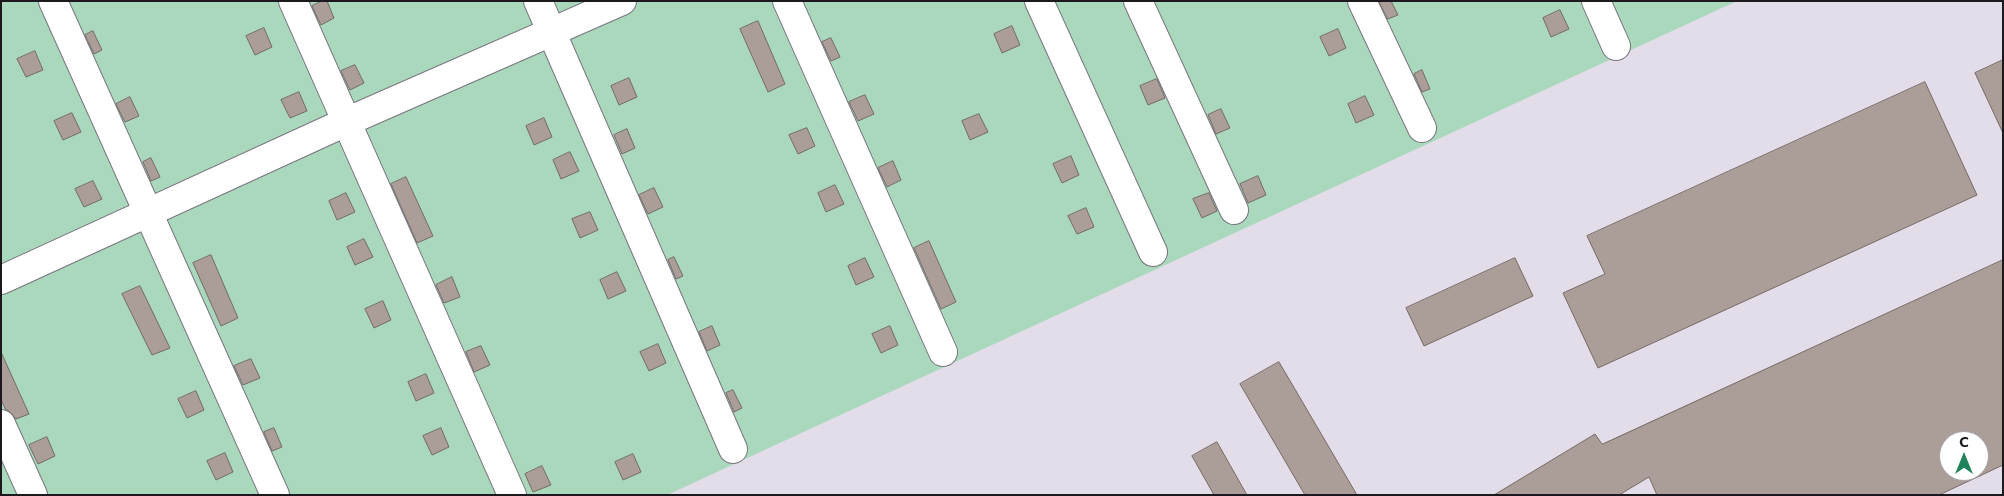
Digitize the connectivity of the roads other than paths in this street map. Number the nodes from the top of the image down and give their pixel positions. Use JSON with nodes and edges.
{"nodes":[{"id":1,"x":53,"y":1,"type":"edge"},
{"id":2,"x":293,"y":1,"type":"edge"},
{"id":3,"x":538,"y":1,"type":"edge"},
{"id":4,"x":622,"y":1,"type":"edge"},
{"id":5,"x":787,"y":1,"type":"edge"},
{"id":6,"x":1040,"y":1,"type":"edge"},
{"id":7,"x":1138,"y":1,"type":"edge"},
{"id":8,"x":1362,"y":1,"type":"edge"},
{"id":9,"x":1596,"y":1,"type":"edge"},
{"id":10,"x":552,"y":33,"type":"junction"},
{"id":11,"x":1616,"y":46,"type":"dead end"},
{"id":12,"x":346,"y":122,"type":"junction"},
{"id":13,"x":1422,"y":128,"type":"dead end"},
{"id":14,"x":1234,"y":210,"type":"dead end"},
{"id":15,"x":148,"y":213,"type":"junction"},
{"id":16,"x":1153,"y":252,"type":"dead end"},
{"id":17,"x":1,"y":280,"type":"edge"},
{"id":18,"x":943,"y":352,"type":"dead end"},
{"id":19,"x":1,"y":424,"type":"edge"},
{"id":20,"x":733,"y":449,"type":"dead end"},
{"id":21,"x":33,"y":495,"type":"edge"},
{"id":22,"x":276,"y":495,"type":"edge"},
{"id":23,"x":512,"y":495,"type":"edge"}],
"edges":[{"from":1,"to":15,"type":"street"},
{"from":2,"to":12,"type":"street"},
{"from":3,"to":10,"type":"street"},
{"from":4,"to":10,"type":"street"},
{"from":5,"to":18,"type":"street"},
{"from":6,"to":16,"type":"street"},
{"from":7,"to":14,"type":"street"},
{"from":8,"to":13,"type":"street"},
{"from":9,"to":11,"type":"street"},
{"from":10,"to":12,"type":"street"},
{"from":10,"to":20,"type":"street"},
{"from":12,"to":15,"type":"street"},
{"from":12,"to":23,"type":"street"},
{"from":15,"to":17,"type":"street"},
{"from":15,"to":22,"type":"street"},
{"from":19,"to":21,"type":"street"}]}
